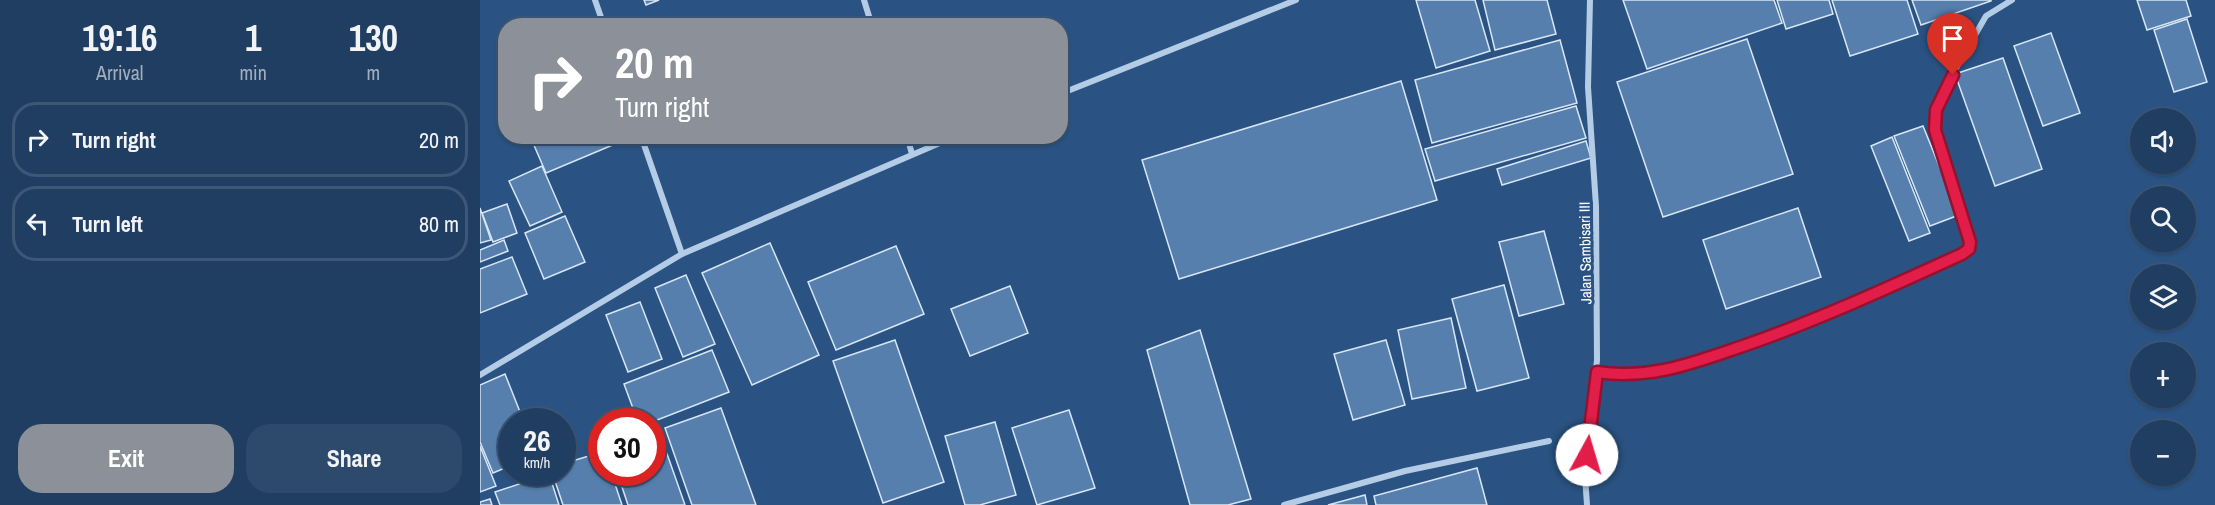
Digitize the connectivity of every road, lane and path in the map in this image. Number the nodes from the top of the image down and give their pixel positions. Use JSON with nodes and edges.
{"nodes":[{"id":1,"x":595,"y":0,"type":"edge"},
{"id":2,"x":864,"y":0,"type":"edge"},
{"id":3,"x":1296,"y":0,"type":"edge"},
{"id":4,"x":1590,"y":0,"type":"edge"},
{"id":5,"x":2012,"y":0,"type":"edge"},
{"id":6,"x":601,"y":18,"type":"edge"},
{"id":7,"x":870,"y":18,"type":"edge"},
{"id":8,"x":1068,"y":91,"type":"edge"},
{"id":9,"x":644,"y":144,"type":"edge"},
{"id":10,"x":909,"y":144,"type":"edge"},
{"id":11,"x":936,"y":144,"type":"edge"},
{"id":12,"x":912,"y":154,"type":"junction"},
{"id":13,"x":682,"y":254,"type":"junction"},
{"id":14,"x":1597,"y":372,"type":"junction"},
{"id":15,"x":480,"y":375,"type":"edge"},
{"id":16,"x":1549,"y":441,"type":"dead end"},
{"id":17,"x":1284,"y":505,"type":"edge"},
{"id":18,"x":1587,"y":505,"type":"edge"}],
"edges":[{"from":1,"to":6,"type":"street"},
{"from":2,"to":7,"type":"street"},
{"from":3,"to":8,"type":"street"},
{"from":4,"to":14,"type":"street","name":"Jalan Sambisari III"},
{"from":5,"to":14,"type":"street"},
{"from":9,"to":13,"type":"street"},
{"from":10,"to":12,"type":"street"},
{"from":11,"to":12,"type":"street"},
{"from":12,"to":13,"type":"street"},
{"from":13,"to":15,"type":"street"},
{"from":14,"to":18,"type":"street","name":"Jalan Sambisari III"},
{"from":16,"to":17,"type":"street"}]}
